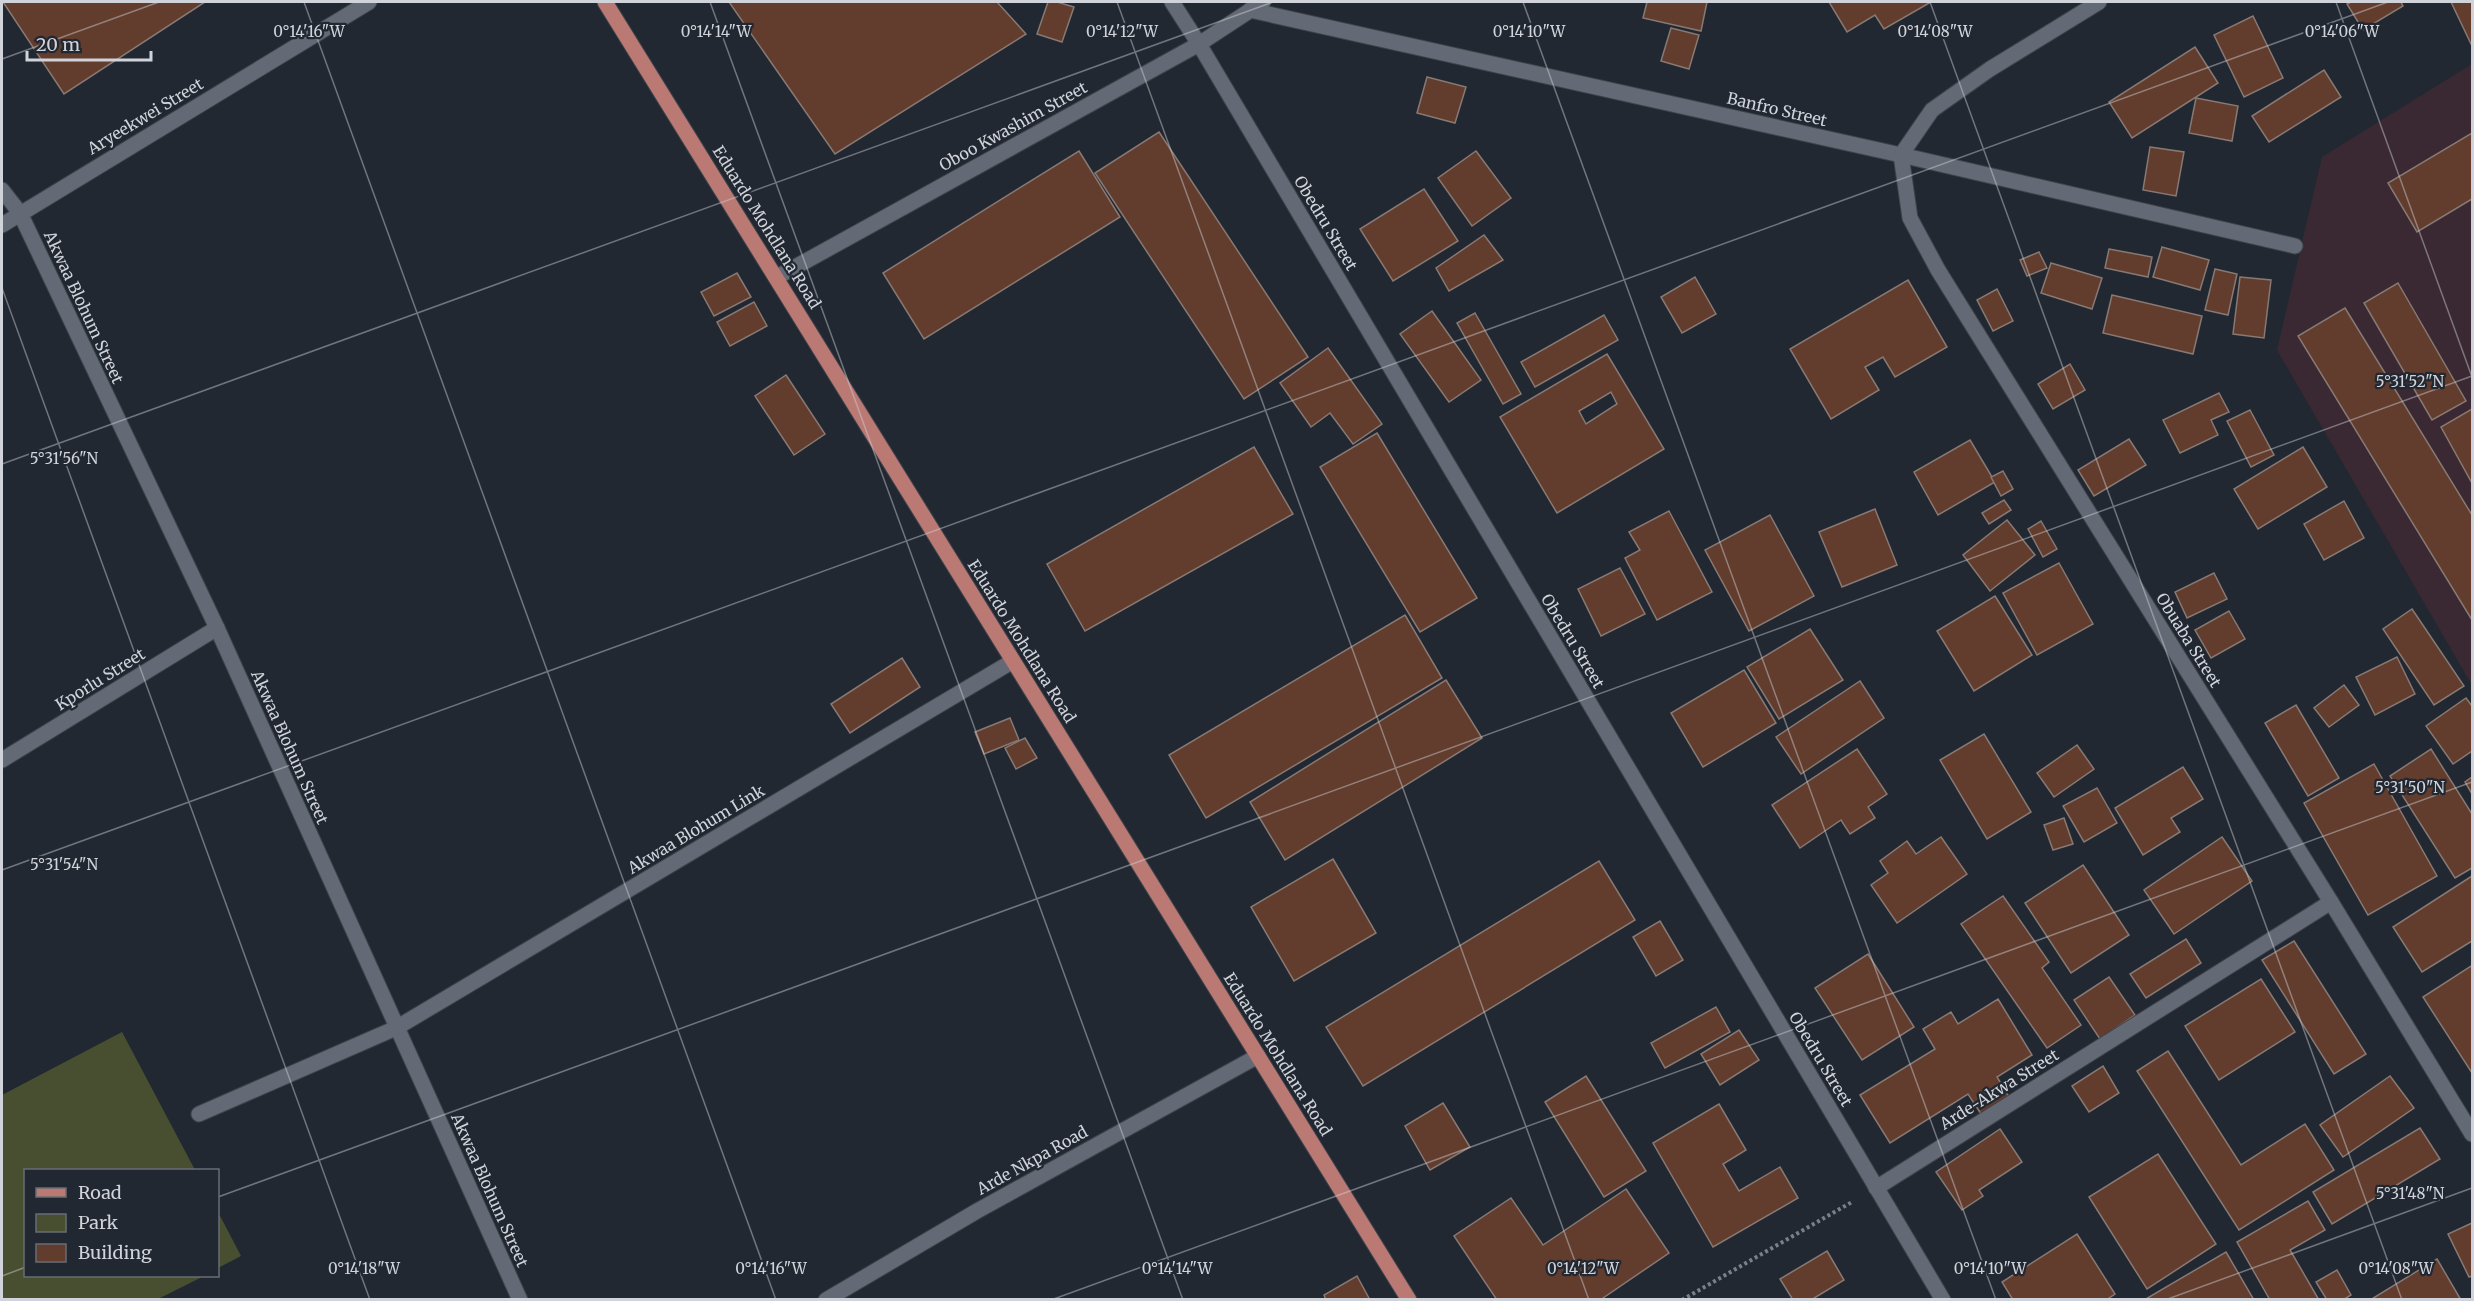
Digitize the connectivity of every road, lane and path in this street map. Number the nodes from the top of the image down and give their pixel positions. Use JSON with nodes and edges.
{"nodes":[{"id":1,"x":369,"y":2,"type":"edge"},
{"id":2,"x":605,"y":2,"type":"edge"},
{"id":3,"x":1172,"y":2,"type":"edge"},
{"id":4,"x":2099,"y":2,"type":"edge"},
{"id":5,"x":1257,"y":6,"type":"edge"},
{"id":6,"x":1199,"y":44,"type":"junction"},
{"id":7,"x":1901,"y":155,"type":"junction"},
{"id":8,"x":2,"y":190,"type":"edge"},
{"id":9,"x":20,"y":213,"type":"junction"},
{"id":10,"x":2,"y":225,"type":"edge"},
{"id":11,"x":2295,"y":246,"type":"dead end"},
{"id":12,"x":777,"y":277,"type":"junction"},
{"id":13,"x":217,"y":628,"type":"junction"},
{"id":14,"x":1014,"y":661,"type":"junction"},
{"id":15,"x":2,"y":760,"type":"edge"},
{"id":16,"x":2331,"y":902,"type":"junction"},
{"id":17,"x":396,"y":1028,"type":"junction"},
{"id":18,"x":1258,"y":1056,"type":"junction"},
{"id":19,"x":199,"y":1114,"type":"dead end"},
{"id":20,"x":2472,"y":1134,"type":"edge"},
{"id":21,"x":1876,"y":1188,"type":"junction"},
{"id":22,"x":520,"y":1299,"type":"edge"},
{"id":23,"x":826,"y":1299,"type":"edge"},
{"id":24,"x":1409,"y":1299,"type":"edge"},
{"id":25,"x":1682,"y":1299,"type":"edge"},
{"id":26,"x":1943,"y":1299,"type":"edge"}],
"edges":[{"from":1,"to":9,"type":"street","name":"Aryeekwei Street"},
{"from":2,"to":12,"type":"main road","name":"Eduardo Mohdlana Road"},
{"from":3,"to":6,"type":"street","name":"Obedru Street"},
{"from":4,"to":7,"type":"street"},
{"from":5,"to":6,"type":"street","name":"Oboo Kwashim Street"},
{"from":5,"to":7,"type":"street","name":"Banfro Street"},
{"from":6,"to":12,"type":"street","name":"Oboo Kwashim Street"},
{"from":6,"to":21,"type":"street","name":"Obedru Street"},
{"from":7,"to":11,"type":"street","name":"Banfro Street"},
{"from":7,"to":16,"type":"street","name":"Obuaba Street"},
{"from":8,"to":9,"type":"street","name":"Akwaa Blohum Street"},
{"from":9,"to":10,"type":"street","name":"Aryeekwei Street"},
{"from":9,"to":13,"type":"street","name":"Akwaa Blohum Street"},
{"from":12,"to":14,"type":"main road","name":"Eduardo Mohdlana Road"},
{"from":13,"to":15,"type":"street","name":"Kporlu Street"},
{"from":13,"to":17,"type":"street","name":"Akwaa Blohum Street"},
{"from":14,"to":17,"type":"street","name":"Akwaa Blohum Link"},
{"from":14,"to":18,"type":"main road","name":"Eduardo Mohdlana Road"},
{"from":16,"to":20,"type":"street","name":"Obuaba Street"},
{"from":16,"to":21,"type":"street","name":"Arde-Akwa Street"},
{"from":17,"to":19,"type":"street","name":"Akwaa Blohum Link"},
{"from":17,"to":22,"type":"street","name":"Akwaa Blohum Street"},
{"from":18,"to":23,"type":"street","name":"Arde Nkpa Road"},
{"from":18,"to":24,"type":"main road","name":"Eduardo Mohdlana Road"},
{"from":21,"to":25,"type":"path"},
{"from":21,"to":26,"type":"street","name":"Obedru Street"}]}
